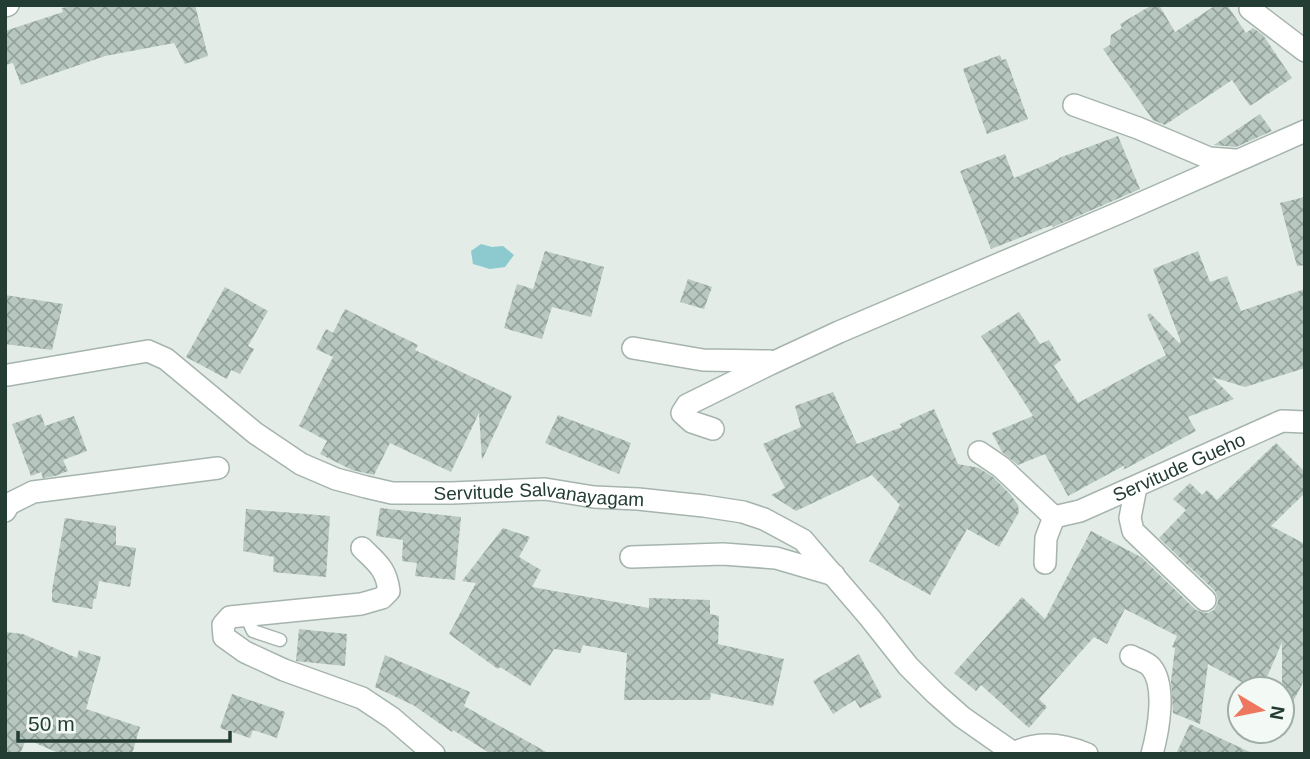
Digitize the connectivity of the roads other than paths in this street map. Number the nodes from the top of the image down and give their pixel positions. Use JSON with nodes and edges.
{"nodes":[{"id":1,"x":1250,"y":9,"type":"dead end"},
{"id":2,"x":1305,"y":51,"type":"edge"},
{"id":3,"x":1074,"y":105,"type":"dead end"},
{"id":4,"x":1305,"y":131,"type":"edge"},
{"id":5,"x":1237,"y":160,"type":"junction"},
{"id":6,"x":633,"y":348,"type":"dead end"},
{"id":7,"x":775,"y":361,"type":"junction"},
{"id":8,"x":8,"y":375,"type":"dead end"},
{"id":9,"x":1305,"y":422,"type":"edge"},
{"id":10,"x":713,"y":429,"type":"dead end"},
{"id":11,"x":979,"y":452,"type":"dead end"},
{"id":12,"x":218,"y":468,"type":"dead end"},
{"id":13,"x":1136,"y":487,"type":"junction"},
{"id":14,"x":5,"y":511,"type":"edge"},
{"id":15,"x":1054,"y":517,"type":"junction"},
{"id":16,"x":362,"y":548,"type":"dead end"},
{"id":17,"x":631,"y":557,"type":"dead end"},
{"id":18,"x":1045,"y":564,"type":"dead end"},
{"id":19,"x":834,"y":575,"type":"junction"},
{"id":20,"x":1205,"y":600,"type":"dead end"},
{"id":21,"x":246,"y":616,"type":"junction"},
{"id":22,"x":280,"y":640,"type":"dead end"},
{"id":23,"x":1131,"y":656,"type":"dead end"},
{"id":24,"x":1014,"y":753,"type":"edge"},
{"id":25,"x":434,"y":754,"type":"edge"},
{"id":26,"x":1087,"y":754,"type":"edge"},
{"id":27,"x":1152,"y":754,"type":"edge"}],
"edges":[{"from":1,"to":2,"type":"street"},
{"from":3,"to":5,"type":"street"},
{"from":4,"to":5,"type":"street"},
{"from":5,"to":7,"type":"street"},
{"from":6,"to":7,"type":"street"},
{"from":7,"to":10,"type":"street"},
{"from":8,"to":19,"type":"street","name":"Servitude Salvanayagam"},
{"from":9,"to":13,"type":"street","name":"Servitude Gueho"},
{"from":11,"to":15,"type":"street"},
{"from":12,"to":14,"type":"street"},
{"from":13,"to":15,"type":"street","name":"Servitude Gueho"},
{"from":13,"to":20,"type":"street"},
{"from":15,"to":18,"type":"street"},
{"from":16,"to":21,"type":"street"},
{"from":17,"to":19,"type":"street"},
{"from":19,"to":24,"type":"street","name":"Servitude Salvanayagam"},
{"from":21,"to":22,"type":"lane"},
{"from":21,"to":25,"type":"street"},
{"from":23,"to":27,"type":"street"},
{"from":24,"to":26,"type":"street"}]}
